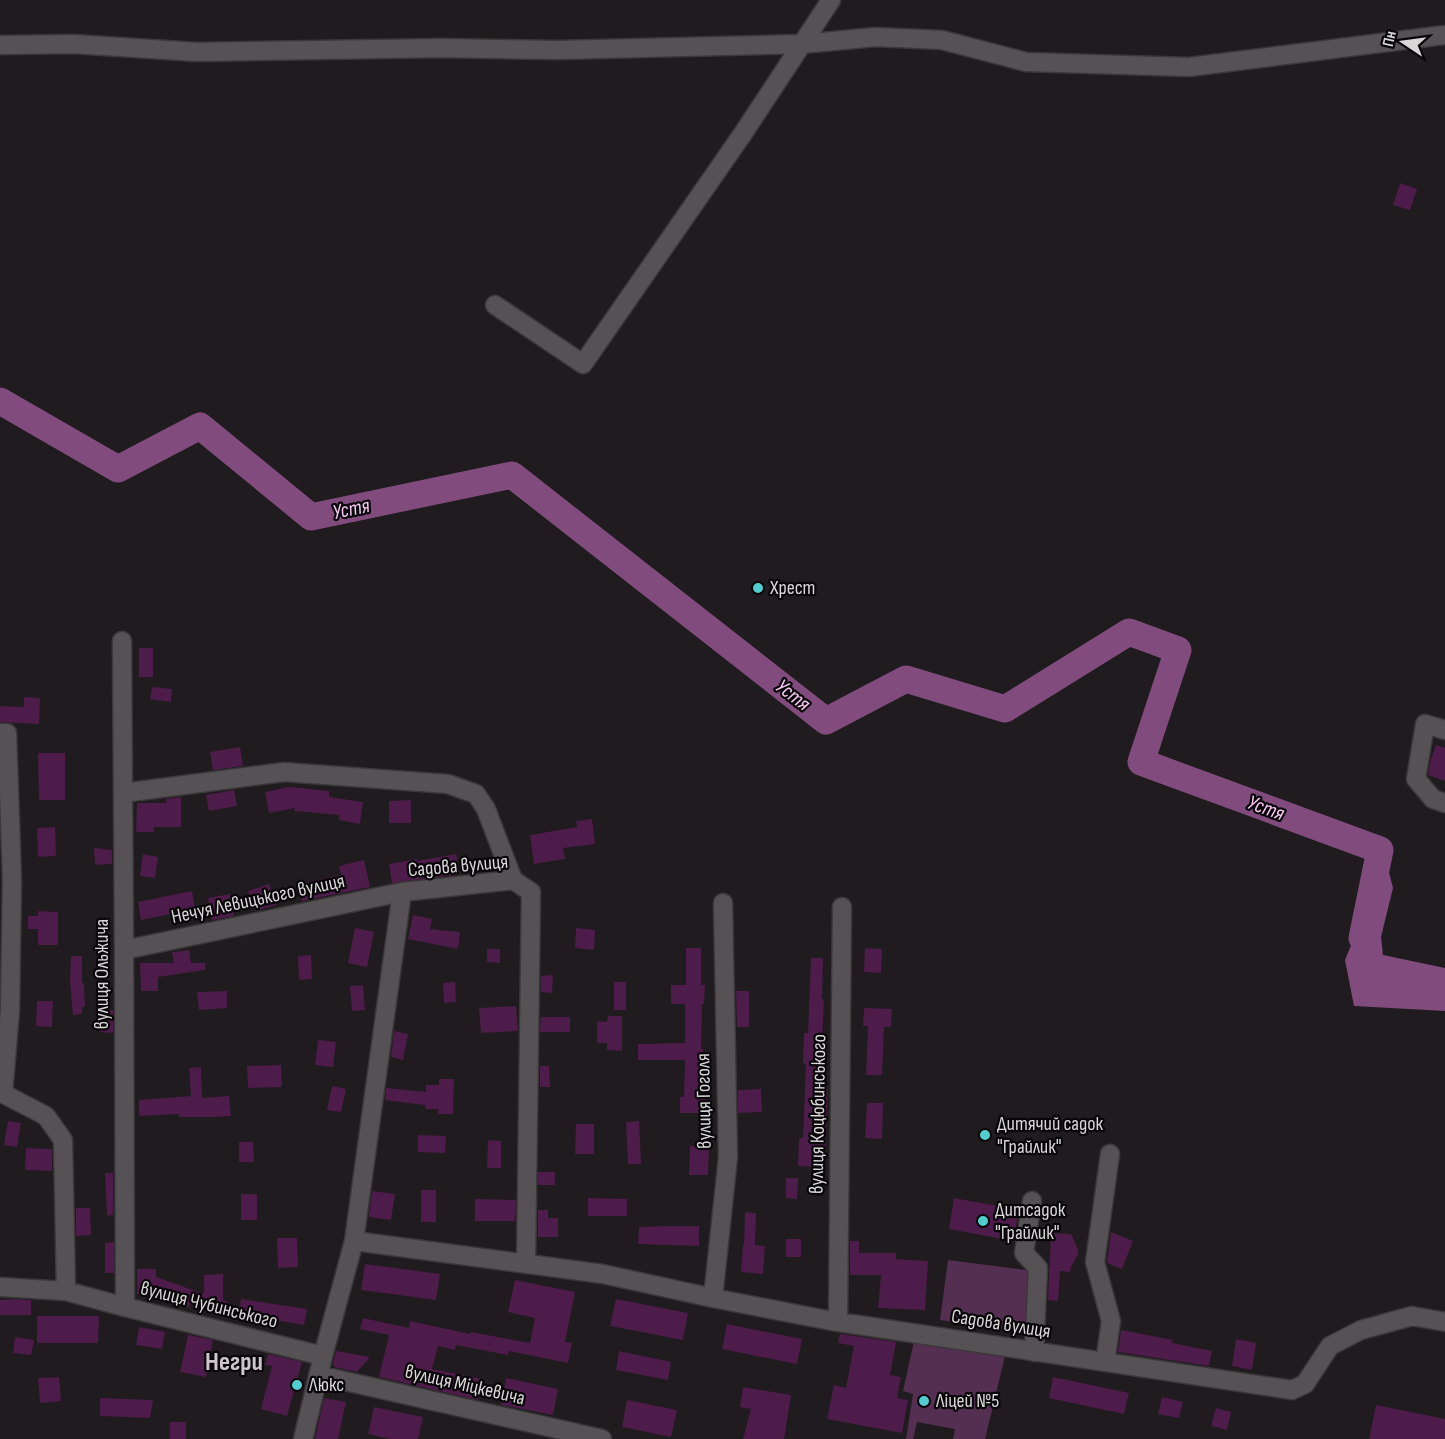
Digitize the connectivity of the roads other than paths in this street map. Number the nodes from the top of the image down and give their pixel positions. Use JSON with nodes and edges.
{"nodes":[{"id":1,"x":831,"y":0,"type":"edge"},
{"id":2,"x":1445,"y":34,"type":"edge"},
{"id":3,"x":802,"y":44,"type":"junction"},
{"id":4,"x":0,"y":45,"type":"edge"},
{"id":5,"x":495,"y":305,"type":"dead end"},
{"id":6,"x":122,"y":640,"type":"dead end"},
{"id":7,"x":1445,"y":730,"type":"edge"},
{"id":8,"x":0,"y":733,"type":"edge"},
{"id":9,"x":123,"y":793,"type":"junction"},
{"id":10,"x":1445,"y":803,"type":"edge"},
{"id":11,"x":513,"y":880,"type":"junction"},
{"id":12,"x":402,"y":892,"type":"junction"},
{"id":13,"x":723,"y":903,"type":"dead end"},
{"id":14,"x":842,"y":907,"type":"dead end"},
{"id":15,"x":124,"y":950,"type":"junction"},
{"id":16,"x":2,"y":1093,"type":"edge"},
{"id":17,"x":1110,"y":1154,"type":"dead end"},
{"id":18,"x":1032,"y":1201,"type":"dead end"},
{"id":19,"x":354,"y":1241,"type":"junction"},
{"id":20,"x":526,"y":1263,"type":"junction"},
{"id":21,"x":0,"y":1287,"type":"edge"},
{"id":22,"x":66,"y":1291,"type":"junction"},
{"id":23,"x":713,"y":1298,"type":"junction"},
{"id":24,"x":124,"y":1307,"type":"junction"},
{"id":25,"x":838,"y":1322,"type":"junction"},
{"id":26,"x":1445,"y":1322,"type":"edge"},
{"id":27,"x":1034,"y":1352,"type":"junction"},
{"id":28,"x":322,"y":1356,"type":"junction"},
{"id":29,"x":1105,"y":1362,"type":"junction"},
{"id":30,"x":318,"y":1375,"type":"junction"},
{"id":31,"x":303,"y":1439,"type":"edge"},
{"id":32,"x":602,"y":1439,"type":"edge"}],
"edges":[{"from":1,"to":3,"type":"street"},
{"from":2,"to":3,"type":"street"},
{"from":3,"to":4,"type":"street"},
{"from":3,"to":5,"type":"street"},
{"from":6,"to":9,"type":"street","name":"вулиця Ольжича"},
{"from":7,"to":10,"type":"street"},
{"from":8,"to":16,"type":"street"},
{"from":9,"to":11,"type":"street"},
{"from":9,"to":15,"type":"street","name":"вулиця Ольжича"},
{"from":11,"to":12,"type":"street","name":"Садова вулиця"},
{"from":11,"to":20,"type":"street","name":"Садова вулиця"},
{"from":12,"to":15,"type":"street","name":"Нечуя Левицького вулиця"},
{"from":12,"to":19,"type":"street","name":"Садова вулиця"},
{"from":13,"to":23,"type":"street","name":"вулиця Гоголя"},
{"from":14,"to":25,"type":"street","name":"вулиця Коцюбинського"},
{"from":15,"to":24,"type":"street","name":"вулиця Ольжича"},
{"from":16,"to":22,"type":"street"},
{"from":17,"to":29,"type":"street"},
{"from":18,"to":27,"type":"street"},
{"from":19,"to":20,"type":"street","name":"Садова вулиця"},
{"from":19,"to":28,"type":"street","name":"Садова вулиця"},
{"from":20,"to":23,"type":"street","name":"Садова вулиця"},
{"from":21,"to":22,"type":"street","name":"вулиця Чубинського"},
{"from":22,"to":24,"type":"street","name":"вулиця Чубинського"},
{"from":23,"to":25,"type":"street","name":"Садова вулиця"},
{"from":24,"to":28,"type":"street","name":"вулиця Чубинського"},
{"from":25,"to":27,"type":"street","name":"Садова вулиця"},
{"from":26,"to":29,"type":"street","name":"Садова вулиця"},
{"from":27,"to":29,"type":"street","name":"Садова вулиця"},
{"from":28,"to":30,"type":"street"},
{"from":30,"to":31,"type":"street"},
{"from":30,"to":32,"type":"street","name":"вулиця Міцкевича"}]}
